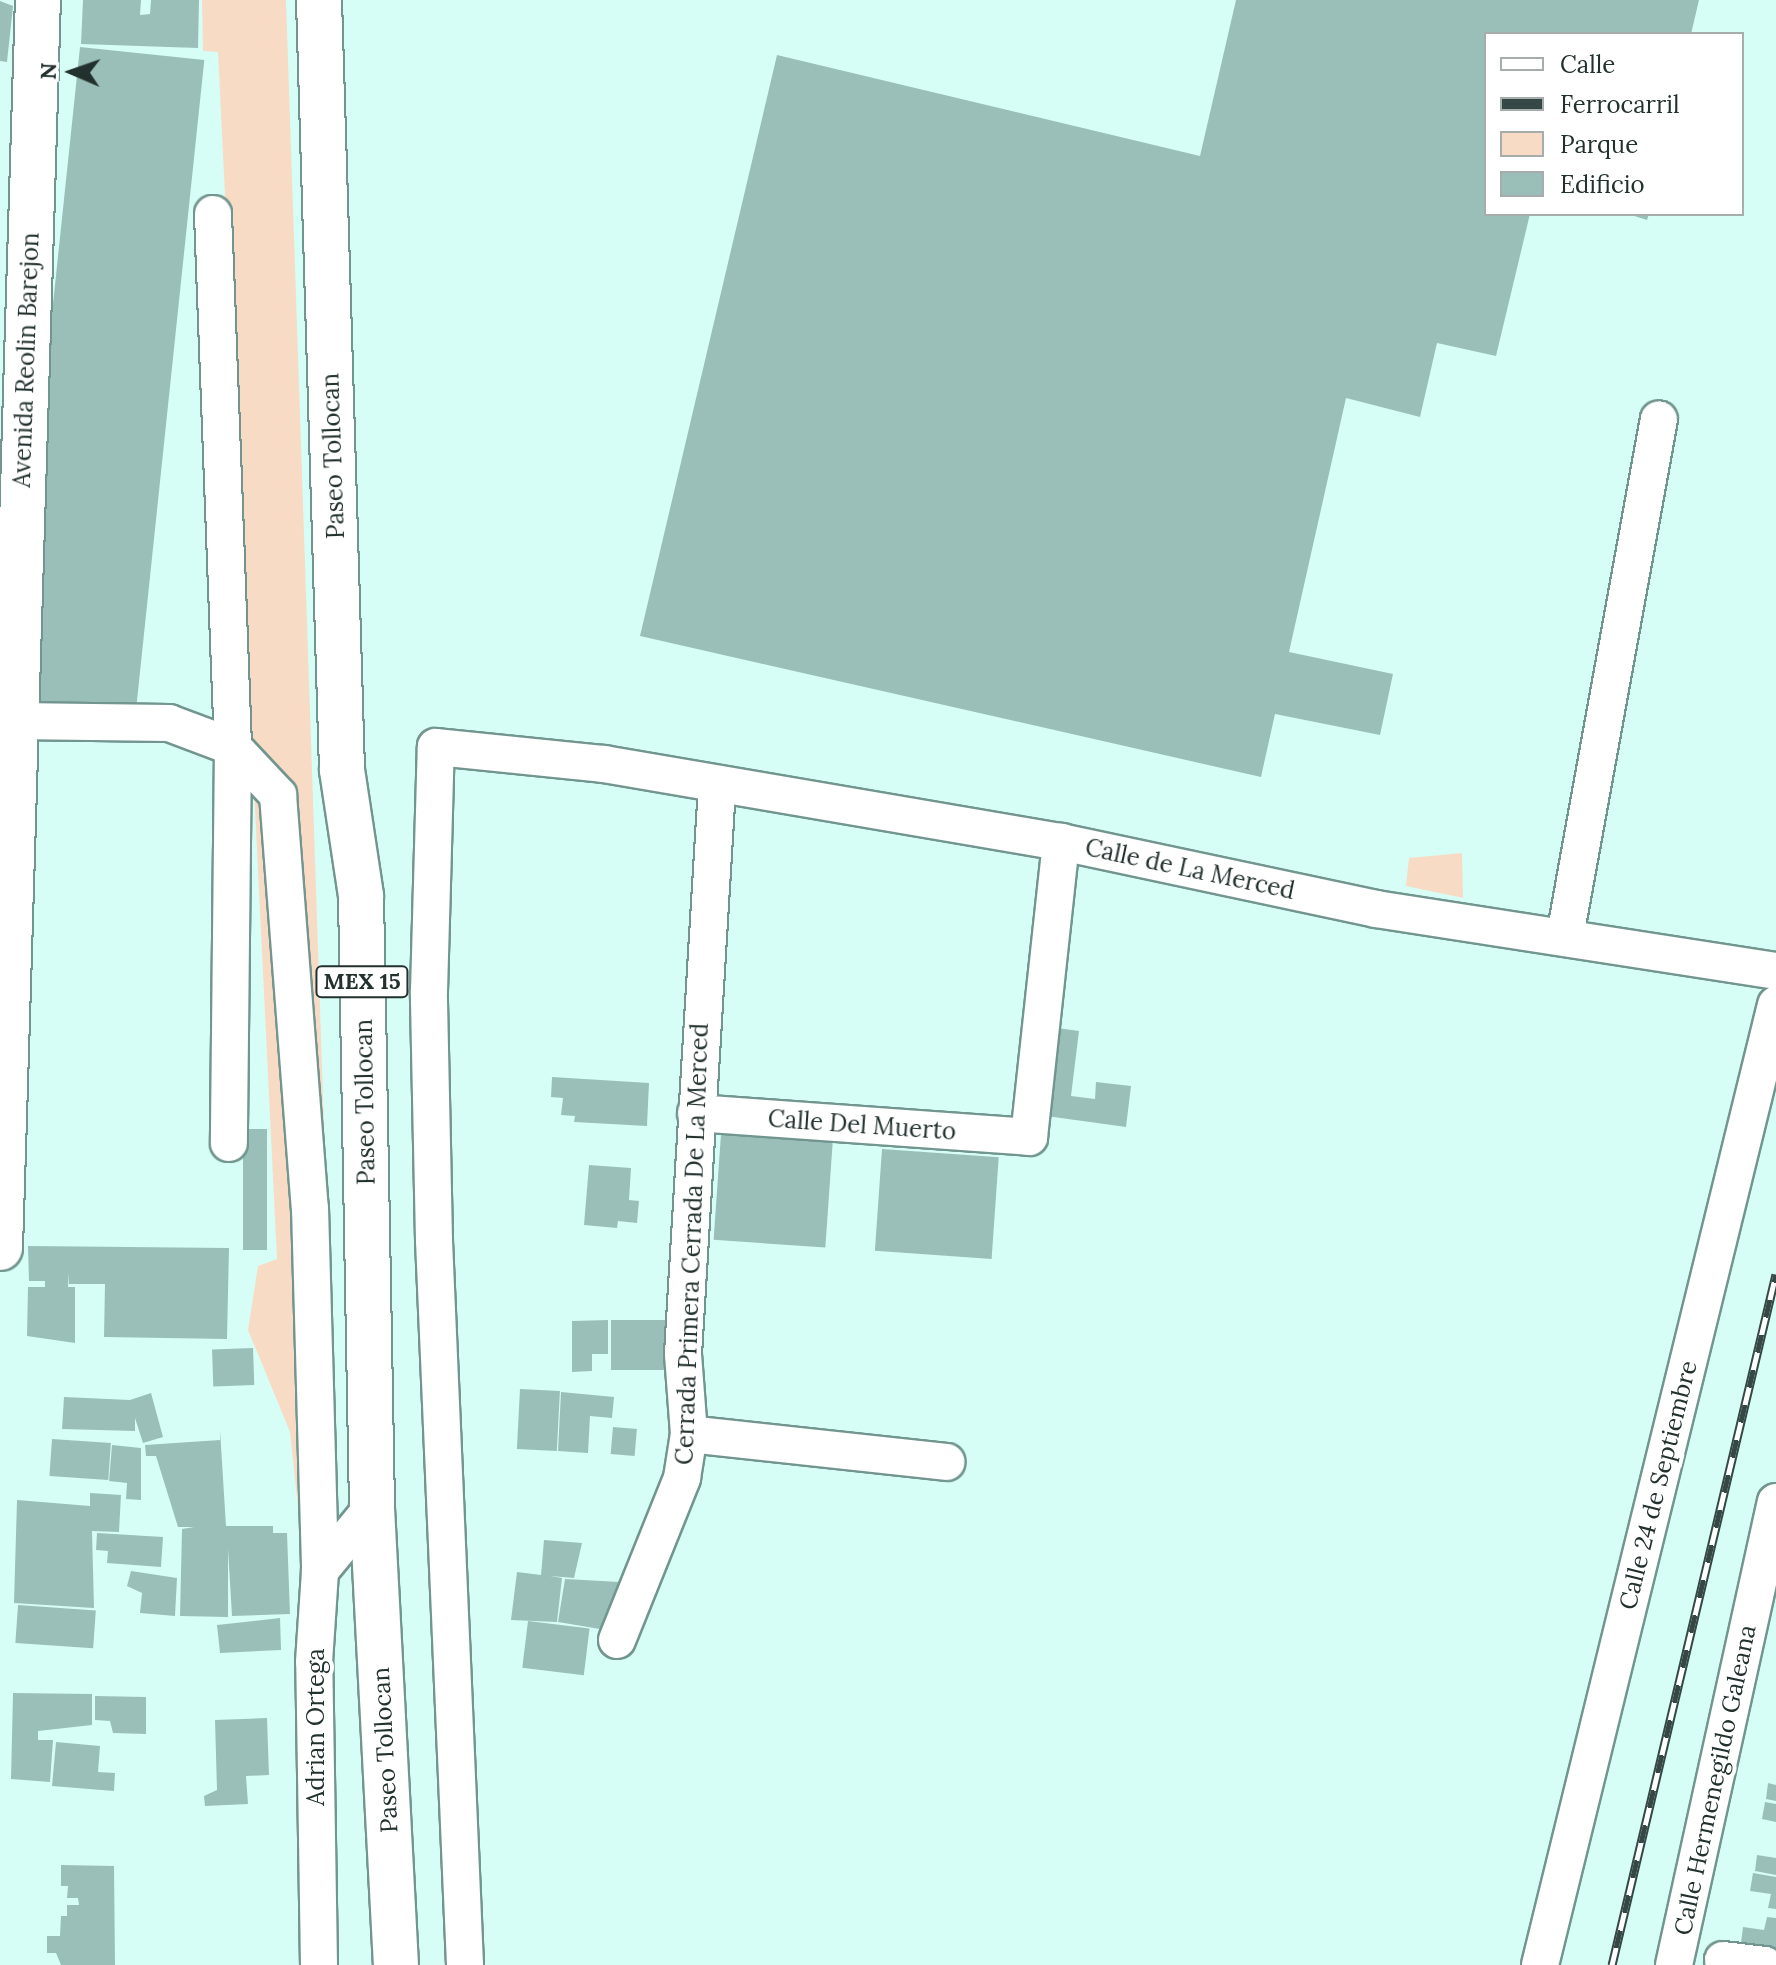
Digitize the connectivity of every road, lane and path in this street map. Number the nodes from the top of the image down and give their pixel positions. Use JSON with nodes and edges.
{"nodes":[{"id":1,"x":38,"y":0,"type":"edge"},
{"id":2,"x":319,"y":0,"type":"edge"},
{"id":3,"x":213,"y":214,"type":"dead end"},
{"id":4,"x":1659,"y":419,"type":"dead end"},
{"id":5,"x":15,"y":721,"type":"junction"},
{"id":6,"x":233,"y":747,"type":"junction"},
{"id":7,"x":717,"y":787,"type":"junction"},
{"id":8,"x":1061,"y":842,"type":"junction"},
{"id":9,"x":1565,"y":936,"type":"junction"},
{"id":10,"x":1776,"y":971,"type":"edge"},
{"id":11,"x":1776,"y":1005,"type":"edge"},
{"id":12,"x":696,"y":1113,"type":"junction"},
{"id":13,"x":229,"y":1143,"type":"dead end"},
{"id":14,"x":0,"y":1248,"type":"edge"},
{"id":15,"x":689,"y":1434,"type":"junction"},
{"id":16,"x":946,"y":1462,"type":"dead end"},
{"id":17,"x":1776,"y":1502,"type":"edge"},
{"id":18,"x":372,"y":1508,"type":"junction"},
{"id":19,"x":320,"y":1571,"type":"junction"},
{"id":20,"x":617,"y":1640,"type":"dead end"},
{"id":21,"x":1723,"y":1960,"type":"dead end"},
{"id":22,"x":319,"y":1965,"type":"edge"},
{"id":23,"x":396,"y":1965,"type":"edge"},
{"id":24,"x":465,"y":1965,"type":"edge"},
{"id":25,"x":1540,"y":1965,"type":"edge"},
{"id":26,"x":1674,"y":1965,"type":"edge"},
{"id":27,"x":1765,"y":1965,"type":"edge"}],
"edges":[{"from":1,"to":5,"type":"main road","name":"Avenida Reolin Barejon"},
{"from":2,"to":18,"type":"main road","name":"Paseo Tollocan","number":"MEX 15"},
{"from":3,"to":6,"type":"street"},
{"from":4,"to":9,"type":"street"},
{"from":5,"to":6,"type":"street"},
{"from":5,"to":14,"type":"main road","name":"Avenida Reolin Barejon"},
{"from":6,"to":13,"type":"street"},
{"from":6,"to":19,"type":"street","name":"Adrian Ortega"},
{"from":7,"to":8,"type":"street","name":"Calle de La Merced"},
{"from":7,"to":12,"type":"street","name":"Cerrada Primera Cerrada De La Merced"},
{"from":7,"to":24,"type":"street","name":"Calle de La Merced"},
{"from":8,"to":9,"type":"street","name":"Calle de La Merced"},
{"from":8,"to":12,"type":"street","name":"Calle Del Muerto"},
{"from":9,"to":10,"type":"street","name":"Calle de La Merced"},
{"from":11,"to":25,"type":"street","name":"Calle 24 de Septiembre"},
{"from":12,"to":15,"type":"street","name":"Cerrada Primera Cerrada De La Merced"},
{"from":15,"to":16,"type":"street"},
{"from":15,"to":20,"type":"street","name":"Cerrada Primera Cerrada De La Merced"},
{"from":17,"to":26,"type":"street","name":"Calle Hermenegildo Galeana"},
{"from":18,"to":19,"type":"street"},
{"from":18,"to":23,"type":"main road","name":"Paseo Tollocan","number":"MEX 15"},
{"from":19,"to":22,"type":"street","name":"Adrian Ortega"},
{"from":21,"to":27,"type":"street"}]}
